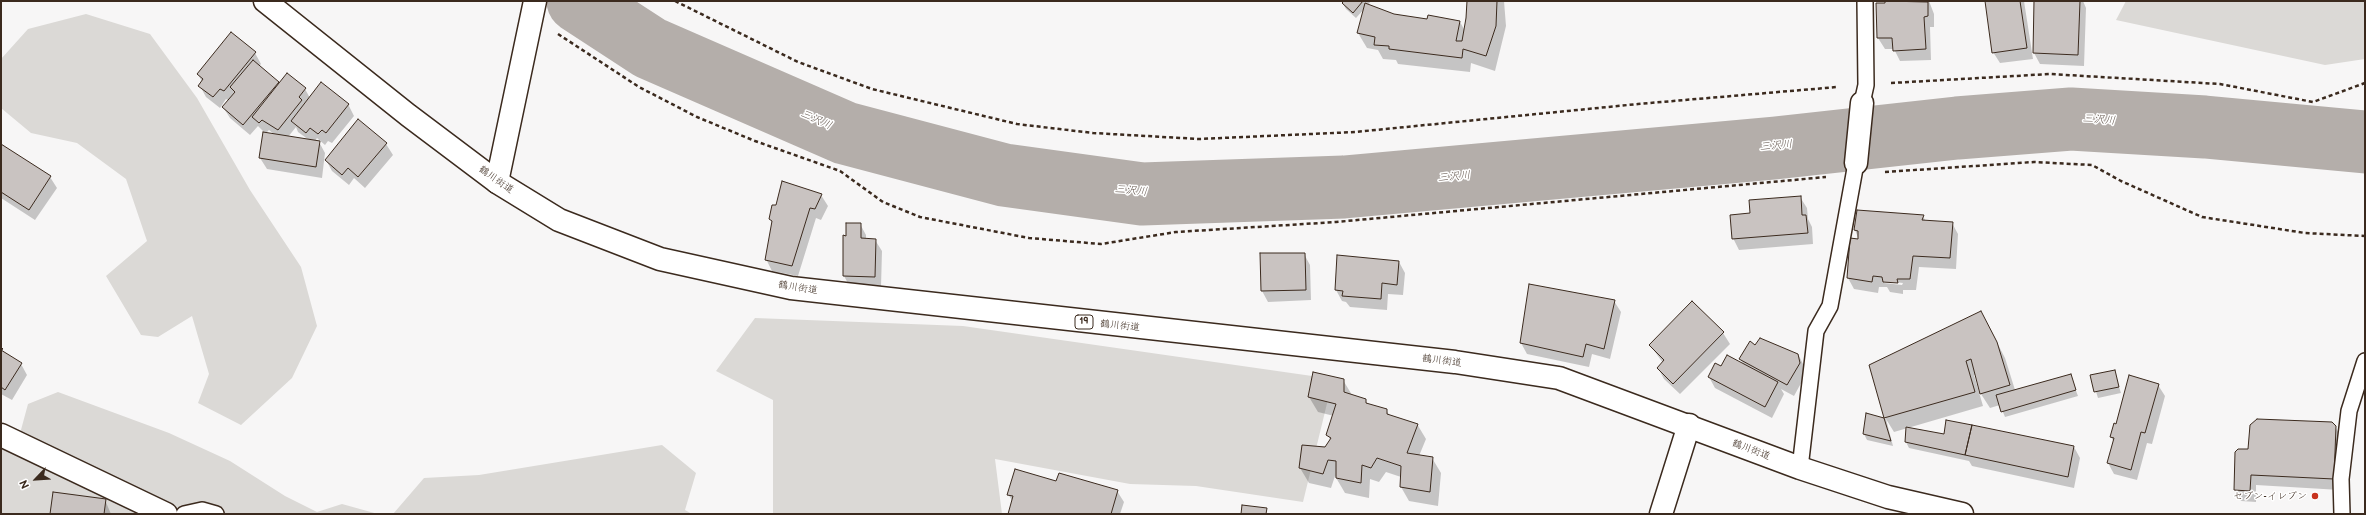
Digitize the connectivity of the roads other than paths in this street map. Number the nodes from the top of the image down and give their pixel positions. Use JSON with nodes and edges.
{"nodes":[{"id":1,"x":265,"y":1,"type":"edge"},
{"id":2,"x":1865,"y":1,"type":"edge"},
{"id":3,"x":533,"y":9,"type":"edge"},
{"id":4,"x":1864,"y":94,"type":"joint"},
{"id":5,"x":1854,"y":169,"type":"joint"},
{"id":6,"x":497,"y":182,"type":"junction"},
{"id":7,"x":2365,"y":361,"type":"edge"},
{"id":8,"x":1689,"y":425,"type":"junction"},
{"id":9,"x":1,"y":435,"type":"edge"},
{"id":10,"x":1800,"y":468,"type":"junction"},
{"id":11,"x":166,"y":514,"type":"edge"},
{"id":12,"x":184,"y":514,"type":"edge"},
{"id":13,"x":216,"y":514,"type":"edge"},
{"id":14,"x":1661,"y":514,"type":"edge"},
{"id":15,"x":1962,"y":514,"type":"edge"},
{"id":16,"x":2342,"y":514,"type":"edge"}],
"edges":[{"from":1,"to":6,"type":"main road","name":"鶴川街道","number":"19"},
{"from":2,"to":4,"type":"lane"},
{"from":3,"to":6,"type":"main road"},
{"from":4,"to":5,"type":"main road"},
{"from":5,"to":10,"type":"lane"},
{"from":6,"to":8,"type":"main road","name":"鶴川街道","number":"19"},
{"from":7,"to":16,"type":"lane"},
{"from":8,"to":10,"type":"main road","name":"鶴川街道","number":"19"},
{"from":8,"to":14,"type":"main road"},
{"from":9,"to":11,"type":"main road"},
{"from":10,"to":15,"type":"main road","name":"鶴川街道","number":"19"},
{"from":12,"to":13,"type":"lane"}]}
